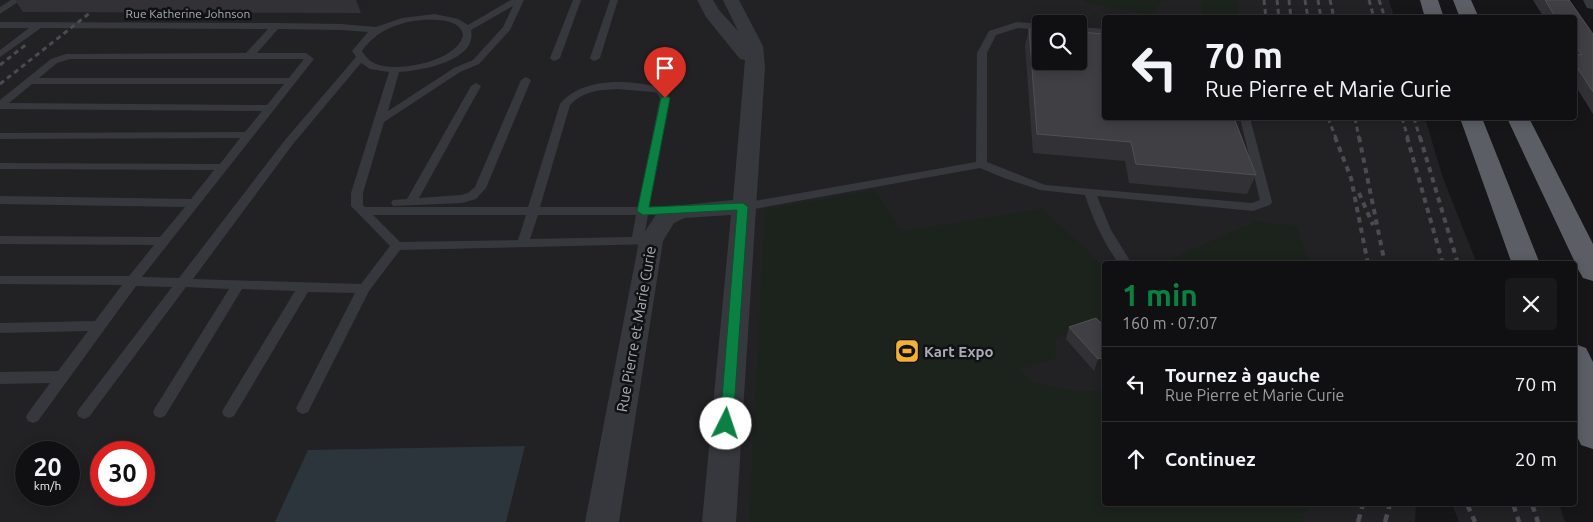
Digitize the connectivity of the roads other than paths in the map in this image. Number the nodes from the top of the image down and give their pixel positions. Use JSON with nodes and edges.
{"nodes":[{"id":1,"x":17,"y":0,"type":"edge"},
{"id":2,"x":519,"y":0,"type":"edge"},
{"id":3,"x":577,"y":0,"type":"edge"},
{"id":4,"x":614,"y":0,"type":"edge"},
{"id":5,"x":705,"y":0,"type":"edge"},
{"id":6,"x":731,"y":0,"type":"edge"},
{"id":7,"x":1429,"y":0,"type":"edge"},
{"id":8,"x":1462,"y":0,"type":"edge"},
{"id":9,"x":0,"y":10,"type":"edge"},
{"id":10,"x":1434,"y":15,"type":"edge"},
{"id":11,"x":1469,"y":15,"type":"edge"},
{"id":12,"x":0,"y":25,"type":"edge"},
{"id":13,"x":39,"y":25,"type":"junction"},
{"id":14,"x":276,"y":26,"type":"junction"},
{"id":15,"x":1032,"y":26,"type":"edge"},
{"id":16,"x":467,"y":29,"type":"junction"},
{"id":17,"x":375,"y":30,"type":"junction"},
{"id":18,"x":1087,"y":31,"type":"edge"},
{"id":19,"x":1102,"y":32,"type":"edge"},
{"id":20,"x":2,"y":51,"type":"edge"},
{"id":21,"x":249,"y":56,"type":"junction"},
{"id":22,"x":452,"y":56,"type":"junction"},
{"id":23,"x":555,"y":58,"type":"dead end"},
{"id":24,"x":595,"y":58,"type":"dead end"},
{"id":25,"x":360,"y":59,"type":"junction"},
{"id":26,"x":476,"y":62,"type":"junction"},
{"id":27,"x":754,"y":68,"type":"junction"},
{"id":28,"x":395,"y":70,"type":"junction"},
{"id":29,"x":526,"y":80,"type":"dead end"},
{"id":30,"x":29,"y":81,"type":"junction"},
{"id":31,"x":292,"y":81,"type":"junction"},
{"id":32,"x":476,"y":86,"type":"dead end"},
{"id":33,"x":0,"y":105,"type":"edge"},
{"id":34,"x":271,"y":108,"type":"junction"},
{"id":35,"x":380,"y":120,"type":"junction"},
{"id":36,"x":1246,"y":120,"type":"edge"},
{"id":37,"x":1472,"y":120,"type":"edge"},
{"id":38,"x":1519,"y":120,"type":"edge"},
{"id":39,"x":250,"y":135,"type":"junction"},
{"id":40,"x":0,"y":136,"type":"edge"},
{"id":41,"x":1484,"y":157,"type":"junction"},
{"id":42,"x":981,"y":164,"type":"junction"},
{"id":43,"x":0,"y":166,"type":"edge"},
{"id":44,"x":223,"y":167,"type":"junction"},
{"id":45,"x":1090,"y":192,"type":"junction"},
{"id":46,"x":0,"y":200,"type":"edge"},
{"id":47,"x":411,"y":202,"type":"junction"},
{"id":48,"x":194,"y":203,"type":"junction"},
{"id":49,"x":743,"y":207,"type":"junction"},
{"id":50,"x":360,"y":208,"type":"junction"},
{"id":51,"x":533,"y":211,"type":"junction"},
{"id":52,"x":643,"y":211,"type":"junction"},
{"id":53,"x":680,"y":211,"type":"junction"},
{"id":54,"x":0,"y":240,"type":"edge"},
{"id":55,"x":164,"y":241,"type":"junction"},
{"id":56,"x":644,"y":241,"type":"junction"},
{"id":57,"x":523,"y":244,"type":"junction"},
{"id":58,"x":397,"y":246,"type":"junction"},
{"id":59,"x":1124,"y":261,"type":"edge"},
{"id":60,"x":1525,"y":261,"type":"edge"},
{"id":61,"x":1532,"y":261,"type":"edge"},
{"id":62,"x":1593,"y":271,"type":"edge"},
{"id":63,"x":0,"y":280,"type":"edge"},
{"id":64,"x":132,"y":281,"type":"junction"},
{"id":65,"x":182,"y":284,"type":"junction"},
{"id":66,"x":238,"y":285,"type":"junction"},
{"id":67,"x":304,"y":287,"type":"junction"},
{"id":68,"x":364,"y":289,"type":"junction"},
{"id":69,"x":99,"y":326,"type":"junction"},
{"id":70,"x":0,"y":328,"type":"edge"},
{"id":71,"x":1577,"y":360,"type":"edge"},
{"id":72,"x":62,"y":377,"type":"junction"},
{"id":73,"x":0,"y":378,"type":"edge"},
{"id":74,"x":1577,"y":394,"type":"edge"},
{"id":75,"x":1593,"y":396,"type":"edge"},
{"id":76,"x":303,"y":408,"type":"dead end"},
{"id":77,"x":160,"y":412,"type":"dead end"},
{"id":78,"x":228,"y":412,"type":"dead end"},
{"id":79,"x":84,"y":413,"type":"dead end"},
{"id":80,"x":33,"y":417,"type":"dead end"},
{"id":81,"x":1593,"y":436,"type":"edge"},
{"id":82,"x":602,"y":522,"type":"edge"},
{"id":83,"x":719,"y":522,"type":"edge"}],
"edges":[{"from":1,"to":9,"type":"lane"},
{"from":2,"to":16,"type":"lane"},
{"from":2,"to":26,"type":"lane"},
{"from":3,"to":23,"type":"lane"},
{"from":4,"to":24,"type":"lane"},
{"from":5,"to":27,"type":"street"},
{"from":6,"to":27,"type":"street"},
{"from":7,"to":10,"type":"highway"},
{"from":8,"to":11,"type":"highway"},
{"from":12,"to":13,"type":"lane","name":"Rue Katherine Johnson"},
{"from":13,"to":14,"type":"lane","name":"Rue Katherine Johnson"},
{"from":13,"to":20,"type":"lane"},
{"from":14,"to":17,"type":"lane","name":"Rue Katherine Johnson"},
{"from":14,"to":21,"type":"lane"},
{"from":15,"to":42,"type":"lane"},
{"from":16,"to":17,"type":"lane"},
{"from":16,"to":22,"type":"lane"},
{"from":17,"to":25,"type":"lane"},
{"from":18,"to":19,"type":"lane"},
{"from":21,"to":30,"type":"lane"},
{"from":21,"to":31,"type":"lane"},
{"from":22,"to":26,"type":"lane"},
{"from":22,"to":28,"type":"lane"},
{"from":25,"to":28,"type":"lane"},
{"from":25,"to":65,"type":"lane"},
{"from":26,"to":35,"type":"lane"},
{"from":27,"to":49,"type":"street"},
{"from":28,"to":35,"type":"lane"},
{"from":29,"to":47,"type":"lane"},
{"from":30,"to":31,"type":"lane"},
{"from":30,"to":33,"type":"lane"},
{"from":31,"to":34,"type":"lane"},
{"from":32,"to":47,"type":"lane"},
{"from":33,"to":34,"type":"lane"},
{"from":34,"to":39,"type":"lane"},
{"from":35,"to":50,"type":"lane"},
{"from":36,"to":45,"type":"lane"},
{"from":37,"to":41,"type":"highway"},
{"from":38,"to":62,"type":"highway"},
{"from":39,"to":40,"type":"lane"},
{"from":39,"to":44,"type":"lane"},
{"from":41,"to":60,"type":"highway"},
{"from":41,"to":61,"type":"highway"},
{"from":42,"to":45,"type":"lane"},
{"from":42,"to":49,"type":"lane"},
{"from":43,"to":44,"type":"lane"},
{"from":44,"to":48,"type":"lane"},
{"from":45,"to":59,"type":"lane"},
{"from":46,"to":48,"type":"lane"},
{"from":47,"to":50,"type":"lane"},
{"from":48,"to":55,"type":"lane"},
{"from":49,"to":53,"type":"street"},
{"from":49,"to":83,"type":"street"},
{"from":50,"to":51,"type":"lane"},
{"from":50,"to":58,"type":"lane"},
{"from":51,"to":52,"type":"lane"},
{"from":51,"to":52,"type":"lane"},
{"from":51,"to":57,"type":"lane"},
{"from":52,"to":53,"type":"lane"},
{"from":52,"to":56,"type":"lane"},
{"from":53,"to":56,"type":"street","name":"Rue Pierre et Marie Curie"},
{"from":54,"to":55,"type":"lane"},
{"from":55,"to":64,"type":"lane"},
{"from":56,"to":57,"type":"lane"},
{"from":56,"to":82,"type":"street","name":"Rue Pierre et Marie Curie"},
{"from":57,"to":58,"type":"lane"},
{"from":58,"to":68,"type":"lane"},
{"from":63,"to":64,"type":"lane"},
{"from":64,"to":65,"type":"lane"},
{"from":64,"to":69,"type":"lane"},
{"from":65,"to":66,"type":"lane"},
{"from":65,"to":79,"type":"lane"},
{"from":66,"to":67,"type":"lane"},
{"from":66,"to":77,"type":"lane"},
{"from":67,"to":68,"type":"lane"},
{"from":67,"to":78,"type":"lane"},
{"from":68,"to":76,"type":"lane"},
{"from":69,"to":70,"type":"lane"},
{"from":69,"to":72,"type":"lane"},
{"from":71,"to":75,"type":"highway"},
{"from":72,"to":73,"type":"lane"},
{"from":72,"to":80,"type":"lane"},
{"from":74,"to":81,"type":"highway"}]}
